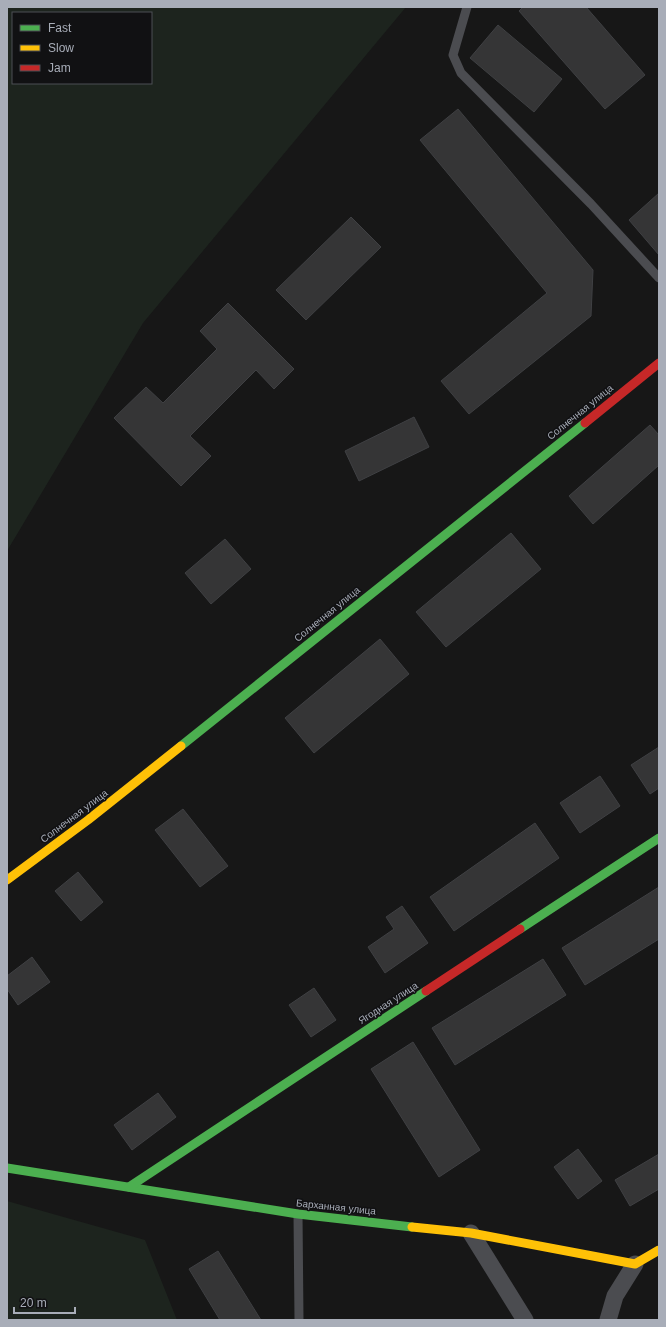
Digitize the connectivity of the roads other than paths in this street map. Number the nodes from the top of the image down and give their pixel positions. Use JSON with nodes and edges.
{"nodes":[{"id":1,"x":467,"y":7,"type":"edge"},
{"id":2,"x":659,"y":278,"type":"edge"},
{"id":3,"x":659,"y":363,"type":"edge"},
{"id":4,"x":659,"y":838,"type":"edge"},
{"id":5,"x":7,"y":880,"type":"edge"},
{"id":6,"x":7,"y":1168,"type":"edge"},
{"id":7,"x":129,"y":1187,"type":"junction"},
{"id":8,"x":298,"y":1214,"type":"junction"},
{"id":9,"x":470,"y":1232,"type":"junction"},
{"id":10,"x":659,"y":1250,"type":"edge"},
{"id":11,"x":635,"y":1264,"type":"junction"},
{"id":12,"x":299,"y":1320,"type":"edge"},
{"id":13,"x":525,"y":1320,"type":"edge"},
{"id":14,"x":608,"y":1320,"type":"edge"}],
"edges":[{"from":1,"to":2,"type":"lane"},
{"from":3,"to":5,"type":"street","name":"Солнечная улица"},
{"from":4,"to":7,"type":"street","name":"Ягодная улица"},
{"from":6,"to":7,"type":"street","name":"Барханная улица"},
{"from":7,"to":8,"type":"street","name":"Барханная улица"},
{"from":8,"to":9,"type":"street","name":"Барханная улица"},
{"from":8,"to":12,"type":"lane"},
{"from":9,"to":11,"type":"street","name":"Барханная улица"},
{"from":9,"to":13,"type":"street"},
{"from":10,"to":11,"type":"street"},
{"from":11,"to":14,"type":"street"}]}
